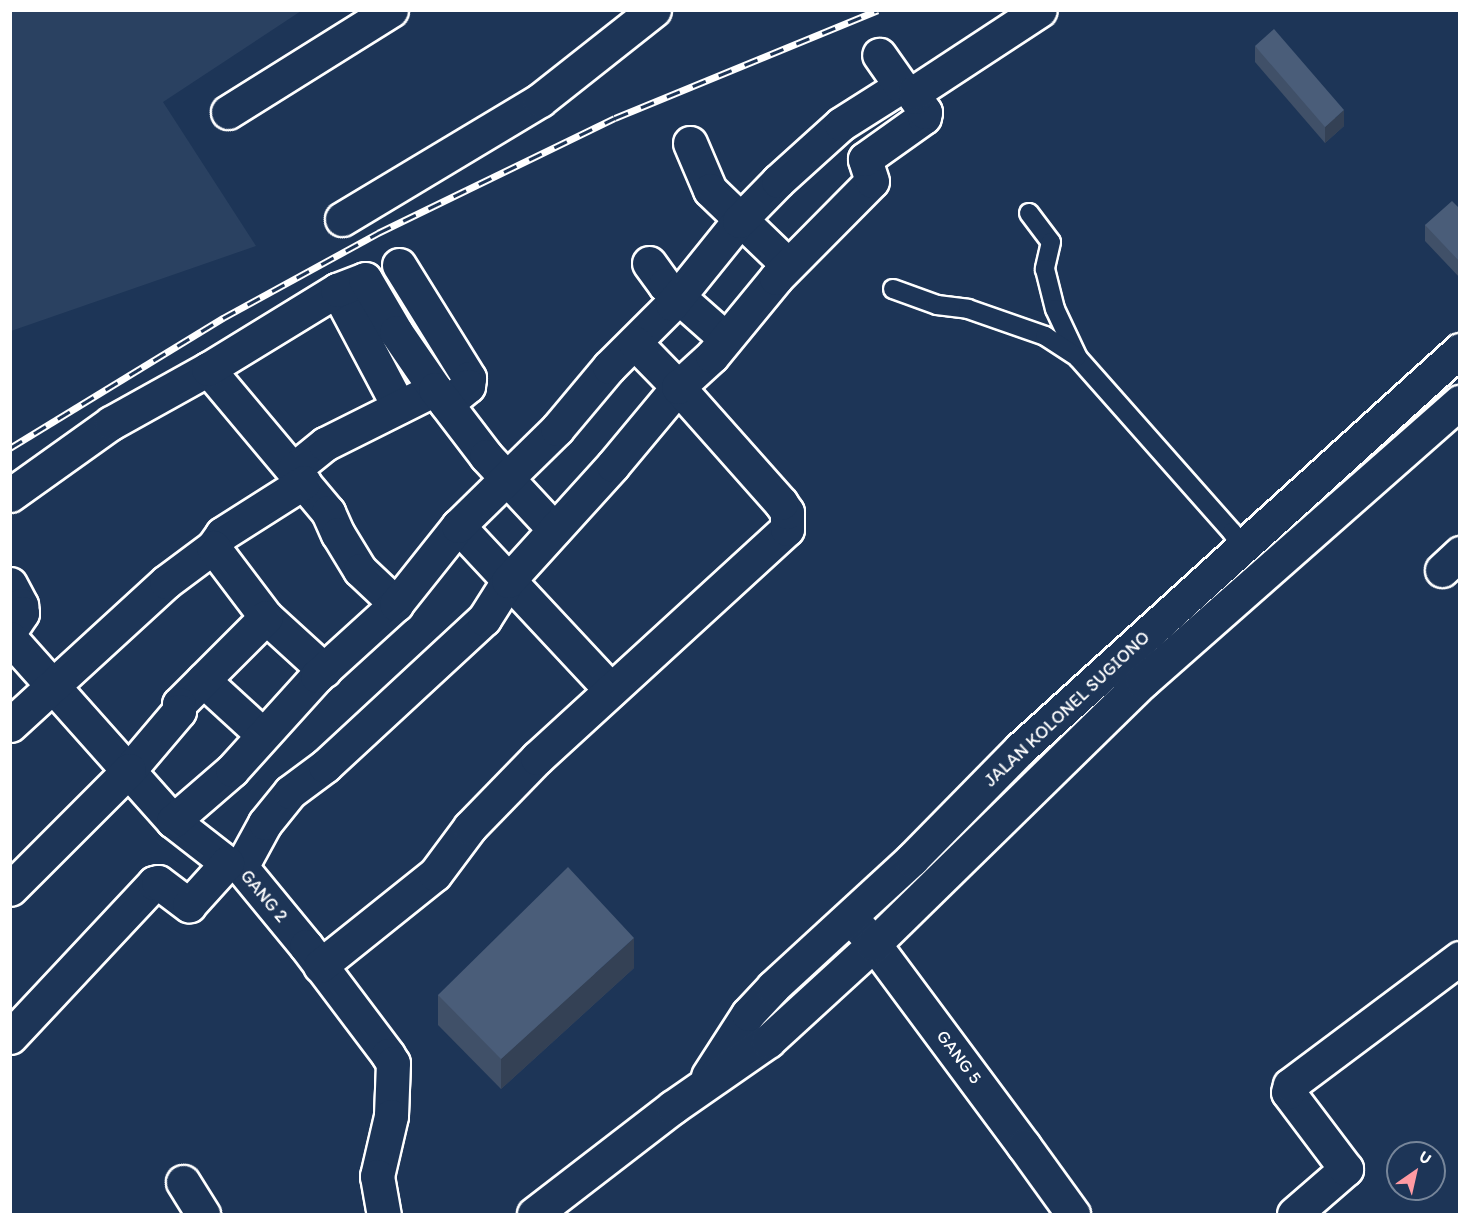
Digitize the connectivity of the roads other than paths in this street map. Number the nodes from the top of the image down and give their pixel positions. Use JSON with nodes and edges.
{"nodes":[{"id":1,"x":391,"y":10,"type":"edge"},
{"id":2,"x":654,"y":10,"type":"edge"},
{"id":3,"x":1040,"y":10,"type":"edge"},
{"id":4,"x":879,"y":55,"type":"dead end"},
{"id":5,"x":228,"y":112,"type":"dead end"},
{"id":6,"x":690,"y":143,"type":"dead end"},
{"id":7,"x":1029,"y":213,"type":"dead end"},
{"id":8,"x":342,"y":219,"type":"dead end"},
{"id":9,"x":739,"y":221,"type":"junction"},
{"id":10,"x":648,"y":263,"type":"dead end"},
{"id":11,"x":399,"y":265,"type":"dead end"},
{"id":12,"x":788,"y":265,"type":"junction"},
{"id":13,"x":893,"y":289,"type":"dead end"},
{"id":14,"x":337,"y":290,"type":"junction"},
{"id":15,"x":678,"y":297,"type":"junction"},
{"id":16,"x":726,"y":339,"type":"junction"},
{"id":17,"x":635,"y":343,"type":"junction"},
{"id":18,"x":1460,"y":350,"type":"edge"},
{"id":19,"x":1078,"y":358,"type":"junction"},
{"id":20,"x":208,"y":369,"type":"junction"},
{"id":21,"x":678,"y":387,"type":"junction"},
{"id":22,"x":440,"y":396,"type":"junction"},
{"id":23,"x":1460,"y":402,"type":"edge"},
{"id":24,"x":399,"y":407,"type":"junction"},
{"id":25,"x":299,"y":476,"type":"junction"},
{"id":26,"x":508,"y":479,"type":"junction"},
{"id":27,"x":10,"y":495,"type":"edge"},
{"id":28,"x":458,"y":526,"type":"junction"},
{"id":29,"x":554,"y":529,"type":"junction"},
{"id":30,"x":213,"y":547,"type":"junction"},
{"id":31,"x":1244,"y":549,"type":"junction"},
{"id":32,"x":508,"y":581,"type":"junction"},
{"id":33,"x":10,"y":584,"type":"edge"},
{"id":34,"x":396,"y":604,"type":"junction"},
{"id":35,"x":266,"y":617,"type":"junction"},
{"id":36,"x":10,"y":631,"type":"edge"},
{"id":37,"x":10,"y":638,"type":"edge"},
{"id":38,"x":324,"y":670,"type":"junction"},
{"id":39,"x":203,"y":680,"type":"junction"},
{"id":40,"x":51,"y":686,"type":"junction"},
{"id":41,"x":611,"y":690,"type":"junction"},
{"id":42,"x":10,"y":725,"type":"edge"},
{"id":43,"x":263,"y":735,"type":"junction"},
{"id":44,"x":129,"y":770,"type":"junction"},
{"id":45,"x":173,"y":821,"type":"junction"},
{"id":46,"x":234,"y":865,"type":"junction"},
{"id":47,"x":10,"y":889,"type":"edge"},
{"id":48,"x":850,"y":916,"type":"junction"},
{"id":49,"x":874,"y":944,"type":"junction"},
{"id":50,"x":1460,"y":958,"type":"edge"},
{"id":51,"x":320,"y":966,"type":"junction"},
{"id":52,"x":10,"y":1037,"type":"edge"},
{"id":53,"x":699,"y":1090,"type":"junction"},
{"id":54,"x":183,"y":1182,"type":"dead end"},
{"id":55,"x":1061,"y":1210,"type":"edge"},
{"id":56,"x":203,"y":1215,"type":"edge"},
{"id":57,"x":384,"y":1215,"type":"edge"},
{"id":58,"x":534,"y":1215,"type":"edge"},
{"id":59,"x":1294,"y":1215,"type":"edge"}],
"edges":[{"from":1,"to":5,"type":"main road"},
{"from":2,"to":8,"type":"main road"},
{"from":3,"to":12,"type":"main road"},
{"from":4,"to":9,"type":"main road"},
{"from":6,"to":9,"type":"main road"},
{"from":7,"to":19,"type":"lane"},
{"from":9,"to":12,"type":"main road"},
{"from":9,"to":15,"type":"main road"},
{"from":10,"to":15,"type":"main road"},
{"from":11,"to":22,"type":"main road"},
{"from":12,"to":16,"type":"main road"},
{"from":13,"to":19,"type":"lane"},
{"from":14,"to":20,"type":"main road"},
{"from":14,"to":22,"type":"main road"},
{"from":14,"to":24,"type":"main road"},
{"from":15,"to":16,"type":"main road"},
{"from":15,"to":17,"type":"main road"},
{"from":16,"to":21,"type":"main road"},
{"from":17,"to":21,"type":"main road"},
{"from":17,"to":26,"type":"main road"},
{"from":18,"to":31,"type":"main road","name":"JALAN KOLONEL SUGIONO"},
{"from":19,"to":31,"type":"lane"},
{"from":20,"to":25,"type":"main road"},
{"from":20,"to":27,"type":"main road"},
{"from":21,"to":29,"type":"main road"},
{"from":21,"to":41,"type":"main road"},
{"from":22,"to":24,"type":"main road"},
{"from":22,"to":26,"type":"main road"},
{"from":23,"to":49,"type":"main road","name":"JALAN KOLONEL SUGIONO"},
{"from":24,"to":25,"type":"main road"},
{"from":25,"to":30,"type":"main road"},
{"from":25,"to":34,"type":"main road"},
{"from":26,"to":28,"type":"main road"},
{"from":26,"to":29,"type":"main road"},
{"from":28,"to":32,"type":"main road"},
{"from":28,"to":34,"type":"main road"},
{"from":29,"to":32,"type":"main road"},
{"from":30,"to":35,"type":"main road"},
{"from":30,"to":40,"type":"main road"},
{"from":31,"to":48,"type":"main road","name":"JALAN KOLONEL SUGIONO"},
{"from":32,"to":41,"type":"main road"},
{"from":32,"to":46,"type":"main road"},
{"from":33,"to":36,"type":"main road"},
{"from":34,"to":38,"type":"main road"},
{"from":35,"to":38,"type":"main road"},
{"from":35,"to":39,"type":"main road"},
{"from":37,"to":40,"type":"main road","name":"GANG 2"},
{"from":38,"to":43,"type":"main road"},
{"from":39,"to":43,"type":"main road"},
{"from":39,"to":44,"type":"main road"},
{"from":40,"to":42,"type":"main road"},
{"from":40,"to":44,"type":"main road","name":"GANG 2"},
{"from":41,"to":51,"type":"main road"},
{"from":43,"to":45,"type":"main road"},
{"from":44,"to":45,"type":"main road","name":"GANG 2"},
{"from":44,"to":47,"type":"main road"},
{"from":45,"to":46,"type":"main road","name":"GANG 2"},
{"from":46,"to":51,"type":"main road","name":"GANG 2"},
{"from":46,"to":52,"type":"main road"},
{"from":48,"to":49,"type":"main road","name":"GANG 5"},
{"from":48,"to":53,"type":"main road","name":"JALAN KOLONEL SUGIONO"},
{"from":49,"to":53,"type":"main road","name":"JALAN KOLONEL SUGIONO"},
{"from":49,"to":55,"type":"main road","name":"GANG 5"},
{"from":50,"to":59,"type":"main road"},
{"from":51,"to":57,"type":"main road","name":"GANG 2"},
{"from":53,"to":58,"type":"main road","name":"JALAN KOLONEL SUGIONO"},
{"from":54,"to":56,"type":"main road"}]}
